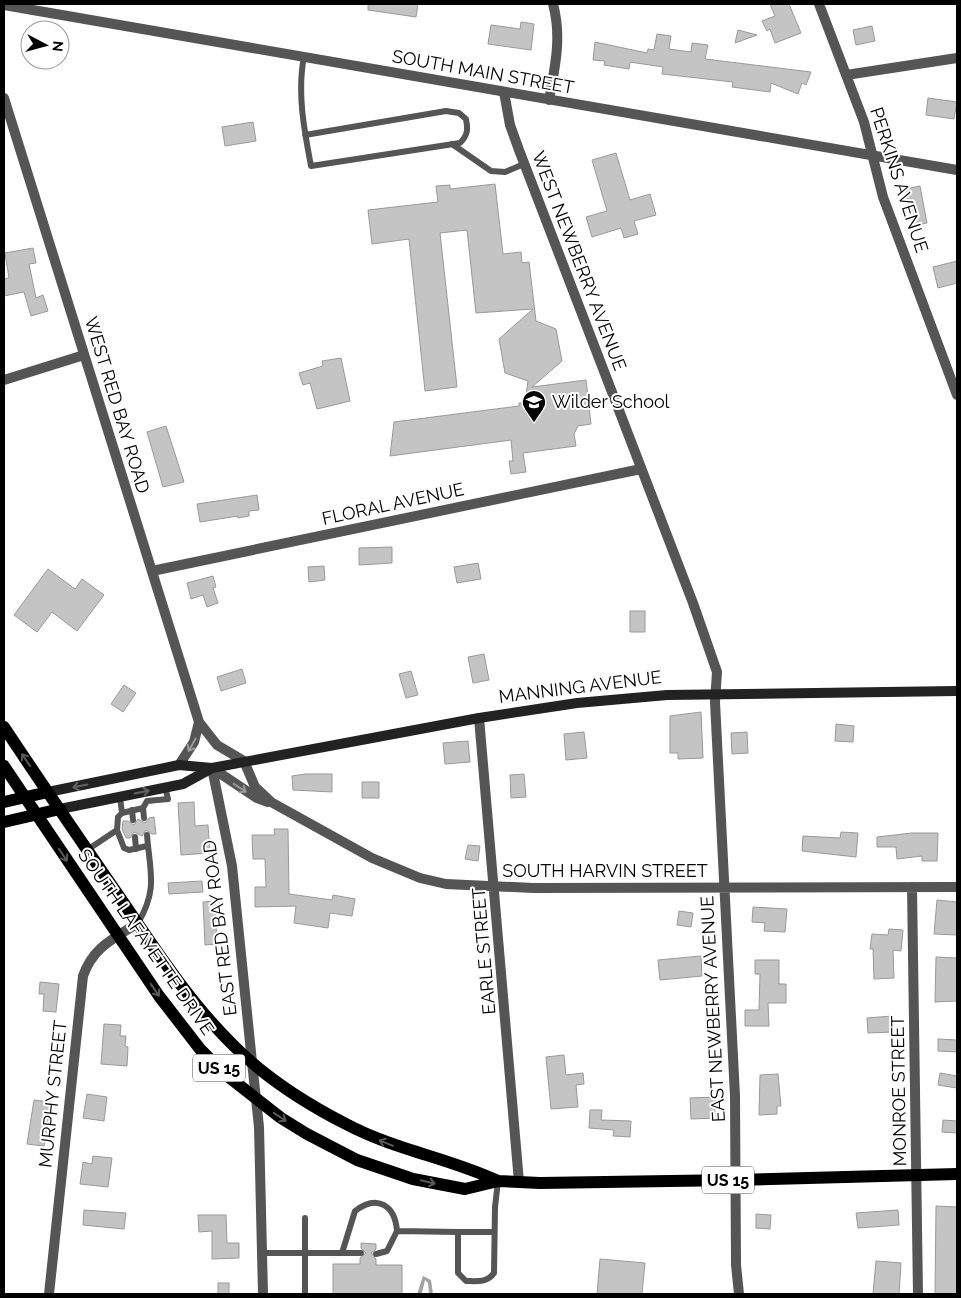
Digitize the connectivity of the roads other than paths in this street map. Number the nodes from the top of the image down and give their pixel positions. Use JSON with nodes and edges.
{"nodes":[{"id":1,"x":553,"y":4,"type":"edge"},
{"id":2,"x":819,"y":4,"type":"edge"},
{"id":3,"x":4,"y":5,"type":"edge"},
{"id":4,"x":304,"y":56,"type":"junction"},
{"id":5,"x":957,"y":58,"type":"edge"},
{"id":6,"x":846,"y":75,"type":"junction"},
{"id":7,"x":504,"y":92,"type":"junction"},
{"id":8,"x":4,"y":98,"type":"edge"},
{"id":9,"x":549,"y":100,"type":"junction"},
{"id":10,"x":306,"y":135,"type":"junction"},
{"id":11,"x":452,"y":144,"type":"junction"},
{"id":12,"x":872,"y":155,"type":"junction"},
{"id":13,"x":524,"y":164,"type":"junction"},
{"id":14,"x":957,"y":170,"type":"edge"},
{"id":15,"x":84,"y":355,"type":"junction"},
{"id":16,"x":4,"y":380,"type":"edge"},
{"id":17,"x":957,"y":395,"type":"edge"},
{"id":18,"x":641,"y":469,"type":"junction"},
{"id":19,"x":152,"y":571,"type":"junction"},
{"id":20,"x":957,"y":691,"type":"edge"},
{"id":21,"x":716,"y":693,"type":"junction"},
{"id":22,"x":479,"y":718,"type":"junction"},
{"id":23,"x":199,"y":722,"type":"junction"},
{"id":24,"x":4,"y":727,"type":"edge"},
{"id":25,"x":244,"y":761,"type":"junction"},
{"id":26,"x":179,"y":765,"type":"junction"},
{"id":27,"x":4,"y":766,"type":"edge"},
{"id":28,"x":212,"y":768,"type":"junction"},
{"id":29,"x":166,"y":787,"type":"junction"},
{"id":30,"x":48,"y":792,"type":"junction"},
{"id":31,"x":120,"y":797,"type":"junction"},
{"id":32,"x":25,"y":798,"type":"junction"},
{"id":33,"x":4,"y":802,"type":"edge"},
{"id":34,"x":272,"y":802,"type":"junction"},
{"id":35,"x":143,"y":808,"type":"junction"},
{"id":36,"x":60,"y":809,"type":"junction"},
{"id":37,"x":132,"y":810,"type":"junction"},
{"id":38,"x":122,"y":813,"type":"junction"},
{"id":39,"x":36,"y":815,"type":"junction"},
{"id":40,"x":144,"y":818,"type":"dead end"},
{"id":41,"x":133,"y":820,"type":"dead end"},
{"id":42,"x":4,"y":822,"type":"edge"},
{"id":43,"x":117,"y":830,"type":"junction"},
{"id":44,"x":147,"y":835,"type":"dead end"},
{"id":45,"x":135,"y":837,"type":"dead end"},
{"id":46,"x":148,"y":846,"type":"junction"},
{"id":47,"x":136,"y":849,"type":"junction"},
{"id":48,"x":88,"y":850,"type":"junction"},
{"id":49,"x":495,"y":887,"type":"junction"},
{"id":50,"x":724,"y":887,"type":"junction"},
{"id":51,"x":912,"y":887,"type":"junction"},
{"id":52,"x":957,"y":887,"type":"edge"},
{"id":53,"x":138,"y":923,"type":"junction"},
{"id":54,"x":118,"y":936,"type":"junction"},
{"id":55,"x":252,"y":1062,"type":"junction"},
{"id":56,"x":257,"y":1101,"type":"junction"},
{"id":57,"x":957,"y":1174,"type":"edge"},
{"id":58,"x":916,"y":1175,"type":"junction"},
{"id":59,"x":498,"y":1180,"type":"junction"},
{"id":60,"x":735,"y":1180,"type":"junction"},
{"id":61,"x":519,"y":1182,"type":"junction"},
{"id":62,"x":305,"y":1218,"type":"dead end"},
{"id":63,"x":397,"y":1232,"type":"junction"},
{"id":64,"x":458,"y":1232,"type":"junction"},
{"id":65,"x":494,"y":1232,"type":"junction"},
{"id":66,"x":263,"y":1253,"type":"junction"},
{"id":67,"x":305,"y":1253,"type":"junction"},
{"id":68,"x":342,"y":1253,"type":"junction"},
{"id":69,"x":360,"y":1253,"type":"dead end"},
{"id":70,"x":376,"y":1254,"type":"dead end"},
{"id":71,"x":49,"y":1294,"type":"edge"},
{"id":72,"x":263,"y":1294,"type":"edge"},
{"id":73,"x":304,"y":1294,"type":"edge"},
{"id":74,"x":739,"y":1294,"type":"edge"},
{"id":75,"x":918,"y":1294,"type":"edge"}],
"edges":[{"from":1,"to":9,"type":"street"},
{"from":2,"to":6,"type":"street","name":"PERKINS AVENUE"},
{"from":3,"to":4,"type":"street","name":"SOUTH MAIN STREET"},
{"from":4,"to":7,"type":"street","name":"SOUTH MAIN STREET"},
{"from":4,"to":10,"type":"lane"},
{"from":5,"to":6,"type":"street"},
{"from":6,"to":12,"type":"street","name":"PERKINS AVENUE"},
{"from":7,"to":9,"type":"street","name":"SOUTH MAIN STREET"},
{"from":7,"to":13,"type":"street","name":"WEST NEWBERRY AVENUE"},
{"from":8,"to":15,"type":"street","name":"WEST RED BAY ROAD"},
{"from":9,"to":12,"type":"street","name":"SOUTH MAIN STREET"},
{"from":10,"to":11,"type":"lane"},
{"from":10,"to":11,"type":"lane"},
{"from":11,"to":13,"type":"lane"},
{"from":12,"to":14,"type":"street","name":"SOUTH MAIN STREET"},
{"from":12,"to":17,"type":"street","name":"PERKINS AVENUE"},
{"from":13,"to":18,"type":"street","name":"WEST NEWBERRY AVENUE"},
{"from":15,"to":16,"type":"street"},
{"from":15,"to":19,"type":"street","name":"WEST RED BAY ROAD"},
{"from":18,"to":19,"type":"street","name":"FLORAL AVENUE"},
{"from":18,"to":21,"type":"street","name":"WEST NEWBERRY AVENUE"},
{"from":19,"to":23,"type":"street","name":"WEST RED BAY ROAD"},
{"from":20,"to":21,"type":"main road","name":"MANNING AVENUE"},
{"from":21,"to":22,"type":"main road","name":"MANNING AVENUE"},
{"from":21,"to":50,"type":"street","name":"EAST NEWBERRY AVENUE"},
{"from":22,"to":25,"type":"main road","name":"MANNING AVENUE"},
{"from":22,"to":49,"type":"street","name":"EARLE STREET"},
{"from":23,"to":25,"type":"street","name":"WEST RED BAY ROAD"},
{"from":23,"to":26,"type":"street","one_way":true},
{"from":30,"to":24,"type":"main road","number":"US 15","one_way":true},
{"from":25,"to":28,"type":"main road","name":"MANNING AVENUE"},
{"from":25,"to":34,"type":"street","name":"SOUTH HARVIN STREET"},
{"from":26,"to":28,"type":"main road","name":"MANNING AVENUE"},
{"from":26,"to":30,"type":"main road","name":"MANNING AVENUE","one_way":true},
{"from":27,"to":32,"type":"main road","number":"US 15"},
{"from":28,"to":29,"type":"main road","name":"MANNING AVENUE"},
{"from":28,"to":34,"type":"street","name":"SOUTH HARVIN STREET","one_way":true},
{"from":28,"to":55,"type":"street","name":"EAST RED BAY ROAD"},
{"from":31,"to":29,"type":"main road","name":"MANNING AVENUE","one_way":true},
{"from":29,"to":35,"type":"lane"},
{"from":30,"to":32,"type":"main road","name":"MANNING AVENUE"},
{"from":30,"to":36,"type":"main road","number":"US 15"},
{"from":31,"to":36,"type":"main road","name":"MANNING AVENUE"},
{"from":31,"to":38,"type":"lane"},
{"from":32,"to":33,"type":"main road","name":"MANNING AVENUE"},
{"from":32,"to":39,"type":"main road","name":"SOUTH LAFAYETTE DRIVE","number":"US 15"},
{"from":34,"to":49,"type":"street","name":"SOUTH HARVIN STREET"},
{"from":35,"to":37,"type":"lane"},
{"from":35,"to":40,"type":"lane"},
{"from":36,"to":39,"type":"main road","name":"MANNING AVENUE"},
{"from":36,"to":48,"type":"main road","name":"SOUTH LAFAYETTE DRIVE","number":"US 15"},
{"from":37,"to":38,"type":"lane"},
{"from":37,"to":41,"type":"lane"},
{"from":38,"to":43,"type":"lane"},
{"from":39,"to":42,"type":"main road","name":"MANNING AVENUE"},
{"from":39,"to":54,"type":"main road","name":"SOUTH LAFAYETTE DRIVE","number":"US 15","one_way":true},
{"from":43,"to":47,"type":"lane"},
{"from":43,"to":48,"type":"lane"},
{"from":44,"to":46,"type":"lane"},
{"from":45,"to":47,"type":"lane"},
{"from":46,"to":47,"type":"lane"},
{"from":46,"to":53,"type":"lane"},
{"from":48,"to":53,"type":"main road","name":"SOUTH LAFAYETTE DRIVE","number":"US 15"},
{"from":49,"to":50,"type":"street","name":"SOUTH HARVIN STREET"},
{"from":49,"to":61,"type":"street","name":"EARLE STREET"},
{"from":50,"to":51,"type":"street","name":"SOUTH HARVIN STREET"},
{"from":50,"to":60,"type":"street","name":"EAST NEWBERRY AVENUE"},
{"from":51,"to":52,"type":"street","name":"SOUTH HARVIN STREET"},
{"from":51,"to":58,"type":"street","name":"MONROE STREET"},
{"from":53,"to":54,"type":"street","name":"MURPHY STREET"},
{"from":53,"to":55,"type":"main road","name":"SOUTH LAFAYETTE DRIVE","number":"US 15"},
{"from":54,"to":56,"type":"main road","name":"SOUTH LAFAYETTE DRIVE","number":"US 15","one_way":true},
{"from":54,"to":71,"type":"street","name":"MURPHY STREET"},
{"from":55,"to":56,"type":"street","name":"EAST RED BAY ROAD"},
{"from":59,"to":55,"type":"main road","name":"SOUTH LAFAYETTE DRIVE","number":"US 15","one_way":true},
{"from":56,"to":59,"type":"main road","name":"SOUTH LAFAYETTE DRIVE","number":"US 15","one_way":true},
{"from":56,"to":66,"type":"street","name":"EAST RED BAY ROAD"},
{"from":57,"to":58,"type":"main road","name":"SOUTH LAFAYETTE DRIVE","number":"US 15"},
{"from":58,"to":60,"type":"main road","name":"SOUTH LAFAYETTE DRIVE","number":"US 15"},
{"from":58,"to":75,"type":"street","name":"MONROE STREET"},
{"from":59,"to":61,"type":"main road","name":"SOUTH LAFAYETTE DRIVE","number":"US 15"},
{"from":59,"to":65,"type":"lane"},
{"from":60,"to":61,"type":"main road","name":"SOUTH LAFAYETTE DRIVE","number":"US 15"},
{"from":60,"to":74,"type":"street","name":"EAST NEWBERRY AVENUE"},
{"from":62,"to":67,"type":"lane"},
{"from":63,"to":64,"type":"lane"},
{"from":63,"to":68,"type":"lane"},
{"from":63,"to":70,"type":"lane"},
{"from":64,"to":65,"type":"lane"},
{"from":64,"to":65,"type":"lane"},
{"from":66,"to":67,"type":"lane"},
{"from":66,"to":72,"type":"street","name":"EAST RED BAY ROAD"},
{"from":67,"to":68,"type":"lane"},
{"from":67,"to":73,"type":"lane"},
{"from":68,"to":69,"type":"lane"}]}
